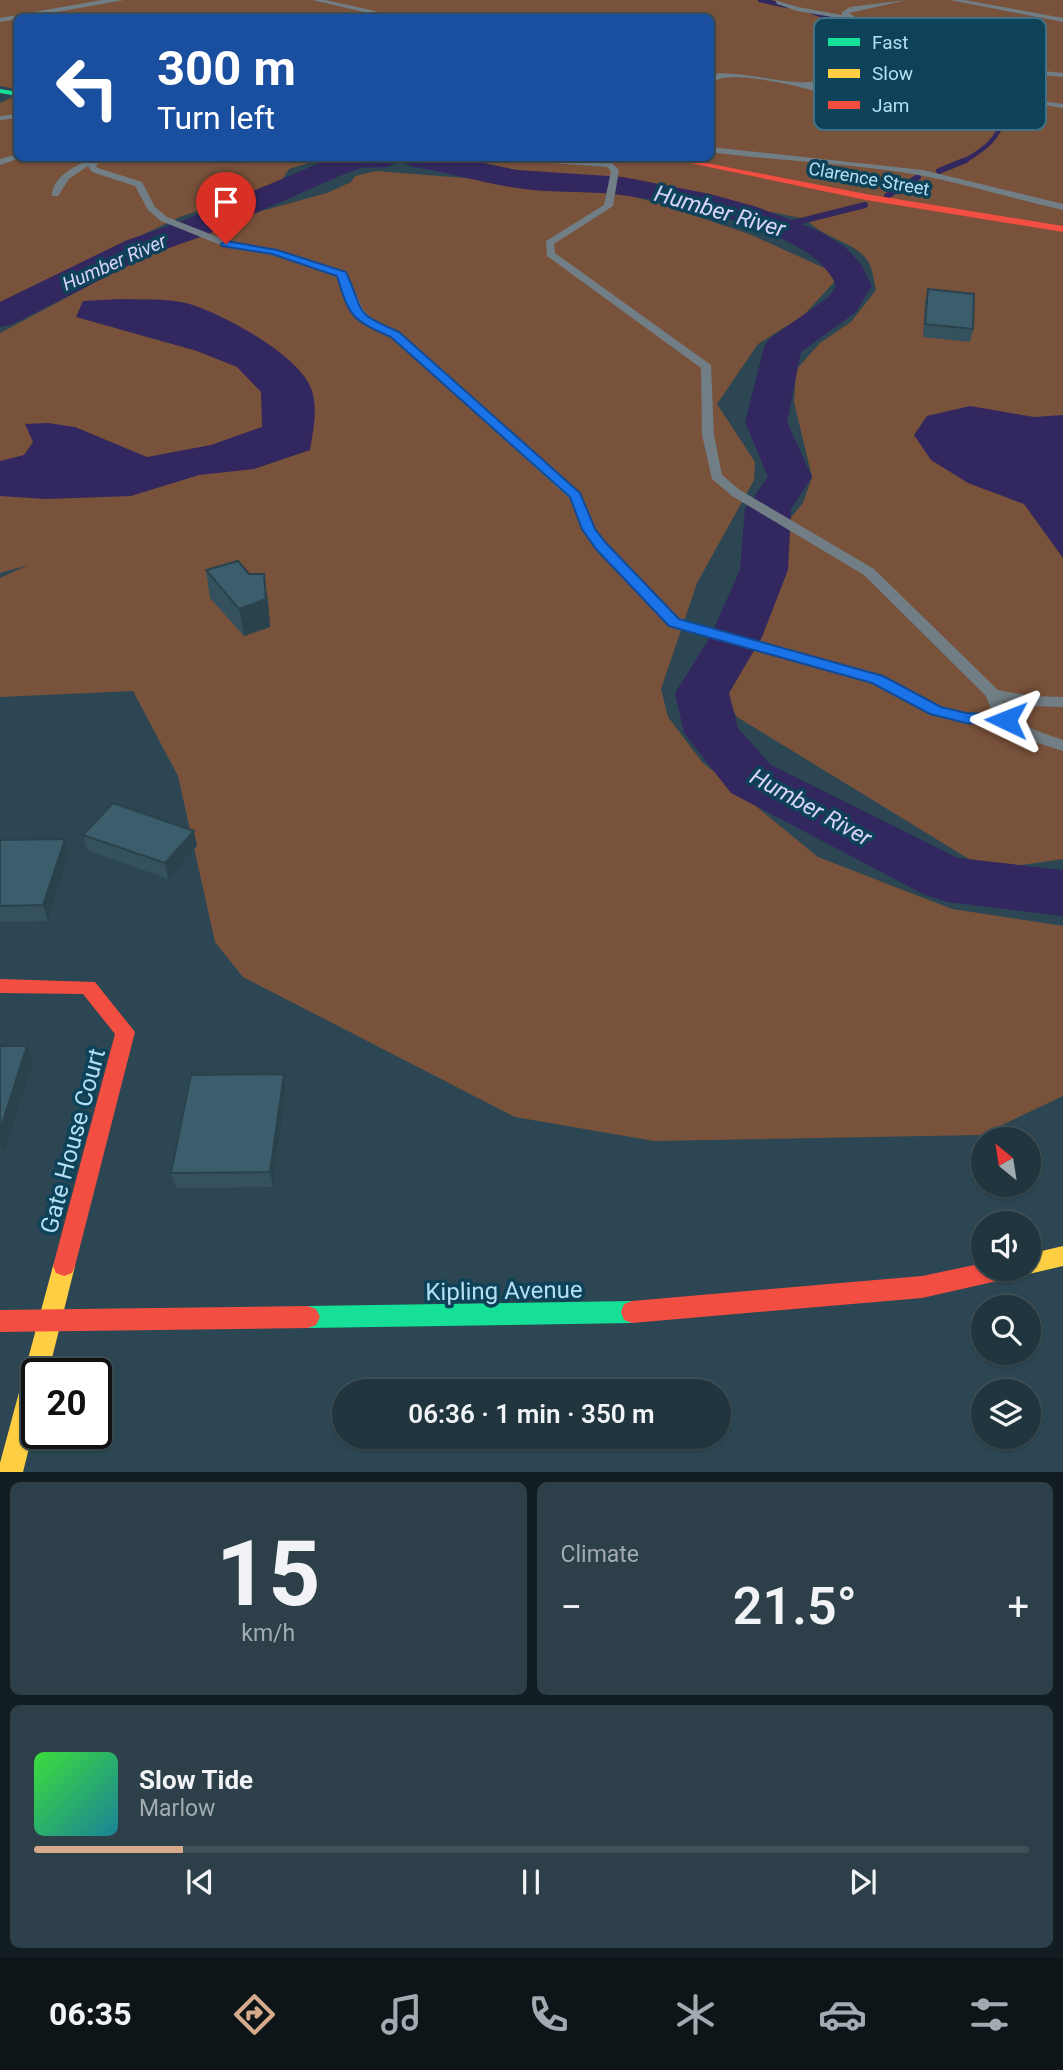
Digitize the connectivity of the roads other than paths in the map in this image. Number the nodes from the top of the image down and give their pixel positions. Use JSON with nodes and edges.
{"nodes":[{"id":1,"x":121,"y":0,"type":"edge"},
{"id":2,"x":314,"y":0,"type":"edge"},
{"id":3,"x":904,"y":0,"type":"edge"},
{"id":4,"x":953,"y":0,"type":"edge"},
{"id":5,"x":778,"y":2,"type":"edge"},
{"id":6,"x":31,"y":14,"type":"edge"},
{"id":7,"x":383,"y":14,"type":"edge"},
{"id":8,"x":850,"y":18,"type":"joint"},
{"id":9,"x":1063,"y":20,"type":"edge"},
{"id":10,"x":714,"y":76,"type":"edge"},
{"id":11,"x":814,"y":84,"type":"edge"},
{"id":12,"x":808,"y":85,"type":"junction"},
{"id":13,"x":814,"y":87,"type":"edge"},
{"id":14,"x":14,"y":116,"type":"edge"},
{"id":15,"x":2,"y":118,"type":"dead end"},
{"id":16,"x":714,"y":150,"type":"edge"},
{"id":17,"x":93,"y":161,"type":"edge"},
{"id":18,"x":96,"y":161,"type":"edge"},
{"id":19,"x":562,"y":161,"type":"edge"},
{"id":20,"x":683,"y":161,"type":"edge"},
{"id":21,"x":55,"y":194,"type":"dead end"},
{"id":22,"x":1063,"y":207,"type":"edge"},
{"id":23,"x":1063,"y":229,"type":"edge"},
{"id":24,"x":993,"y":694,"type":"junction"},
{"id":25,"x":1063,"y":702,"type":"edge"},
{"id":26,"x":1006,"y":720,"type":"junction"},
{"id":27,"x":1063,"y":746,"type":"edge"},
{"id":28,"x":0,"y":986,"type":"edge"},
{"id":29,"x":1063,"y":1256,"type":"edge"},
{"id":30,"x":1041,"y":1261,"type":"edge"},
{"id":31,"x":971,"y":1276,"type":"edge"},
{"id":32,"x":0,"y":1321,"type":"edge"},
{"id":33,"x":49,"y":1321,"type":"junction"},
{"id":34,"x":10,"y":1472,"type":"edge"}],
"edges":[{"from":1,"to":6,"type":"lane"},
{"from":2,"to":7,"type":"lane"},
{"from":3,"to":8,"type":"lane"},
{"from":4,"to":9,"type":"lane"},
{"from":5,"to":8,"type":"lane"},
{"from":10,"to":12,"type":"lane"},
{"from":11,"to":12,"type":"lane"},
{"from":12,"to":13,"type":"lane"},
{"from":14,"to":15,"type":"lane"},
{"from":16,"to":22,"type":"lane"},
{"from":17,"to":21,"type":"lane"},
{"from":18,"to":26,"type":"lane"},
{"from":19,"to":24,"type":"lane"},
{"from":20,"to":23,"type":"street","name":"Clarence Street"},
{"from":24,"to":25,"type":"lane"},
{"from":24,"to":26,"type":"lane"},
{"from":26,"to":27,"type":"lane"},
{"from":28,"to":33,"type":"street","name":"Gate House Court"},
{"from":29,"to":30,"type":"street"},
{"from":31,"to":33,"type":"street","name":"Kipling Avenue"},
{"from":32,"to":33,"type":"street","name":"Kipling Avenue"},
{"from":33,"to":34,"type":"street"}]}
